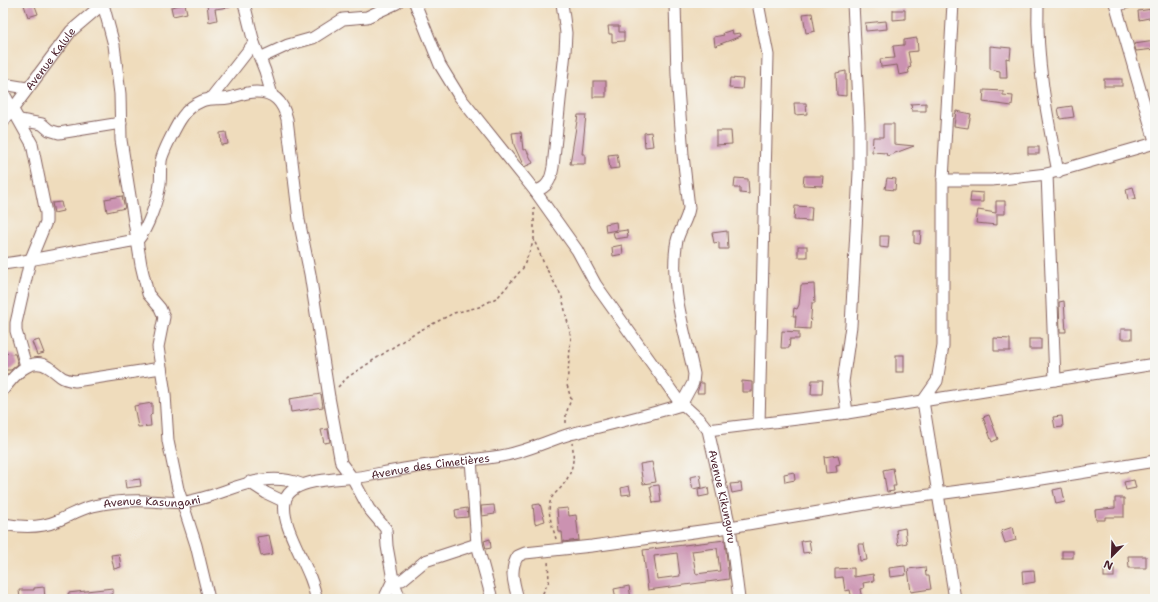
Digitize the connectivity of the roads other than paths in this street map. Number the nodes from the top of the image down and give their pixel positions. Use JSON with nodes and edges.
{"nodes":[{"id":1,"x":244,"y":3,"type":"edge"},
{"id":2,"x":397,"y":3,"type":"edge"},
{"id":3,"x":415,"y":3,"type":"edge"},
{"id":4,"x":562,"y":3,"type":"edge"},
{"id":5,"x":675,"y":3,"type":"edge"},
{"id":6,"x":758,"y":3,"type":"edge"},
{"id":7,"x":853,"y":3,"type":"edge"},
{"id":8,"x":953,"y":3,"type":"edge"},
{"id":9,"x":1038,"y":3,"type":"edge"},
{"id":10,"x":103,"y":4,"type":"edge"},
{"id":11,"x":1119,"y":4,"type":"edge"},
{"id":12,"x":254,"y":43,"type":"junction"},
{"id":13,"x":260,"y":58,"type":"junction"},
{"id":14,"x":3,"y":84,"type":"edge"},
{"id":15,"x":27,"y":88,"type":"junction"},
{"id":16,"x":3,"y":92,"type":"edge"},
{"id":17,"x":272,"y":95,"type":"junction"},
{"id":18,"x":211,"y":98,"type":"junction"},
{"id":19,"x":12,"y":109,"type":"junction"},
{"id":20,"x":20,"y":120,"type":"junction"},
{"id":21,"x":3,"y":122,"type":"edge"},
{"id":22,"x":121,"y":124,"type":"junction"},
{"id":23,"x":1155,"y":142,"type":"edge"},
{"id":24,"x":1058,"y":172,"type":"junction"},
{"id":25,"x":1047,"y":174,"type":"junction"},
{"id":26,"x":943,"y":180,"type":"junction"},
{"id":27,"x":535,"y":191,"type":"junction"},
{"id":28,"x":138,"y":240,"type":"junction"},
{"id":29,"x":30,"y":261,"type":"junction"},
{"id":30,"x":3,"y":264,"type":"edge"},
{"id":31,"x":1155,"y":364,"type":"edge"},
{"id":32,"x":26,"y":366,"type":"junction"},
{"id":33,"x":161,"y":368,"type":"junction"},
{"id":34,"x":1056,"y":380,"type":"junction"},
{"id":35,"x":3,"y":390,"type":"edge"},
{"id":36,"x":923,"y":401,"type":"junction"},
{"id":37,"x":682,"y":405,"type":"junction"},
{"id":38,"x":847,"y":413,"type":"junction"},
{"id":39,"x":759,"y":424,"type":"junction"},
{"id":40,"x":708,"y":430,"type":"junction"},
{"id":41,"x":471,"y":459,"type":"junction"},
{"id":42,"x":1155,"y":461,"type":"edge"},
{"id":43,"x":341,"y":462,"type":"junction"},
{"id":44,"x":353,"y":479,"type":"junction"},
{"id":45,"x":334,"y":480,"type":"junction"},
{"id":46,"x":249,"y":482,"type":"junction"},
{"id":47,"x":301,"y":484,"type":"junction"},
{"id":48,"x":938,"y":493,"type":"junction"},
{"id":49,"x":285,"y":502,"type":"junction"},
{"id":50,"x":183,"y":503,"type":"junction"},
{"id":51,"x":3,"y":524,"type":"edge"},
{"id":52,"x":730,"y":527,"type":"junction"},
{"id":53,"x":477,"y":544,"type":"junction"},
{"id":54,"x":393,"y":580,"type":"junction"},
{"id":55,"x":208,"y":599,"type":"edge"},
{"id":56,"x":316,"y":599,"type":"edge"},
{"id":57,"x":384,"y":599,"type":"edge"},
{"id":58,"x":400,"y":599,"type":"edge"},
{"id":59,"x":492,"y":599,"type":"edge"},
{"id":60,"x":518,"y":599,"type":"edge"},
{"id":61,"x":739,"y":599,"type":"edge"},
{"id":62,"x":955,"y":599,"type":"edge"}],
"edges":[{"from":1,"to":12,"type":"street"},
{"from":2,"to":13,"type":"street"},
{"from":3,"to":27,"type":"street"},
{"from":4,"to":27,"type":"street"},
{"from":5,"to":37,"type":"street"},
{"from":6,"to":39,"type":"street"},
{"from":7,"to":38,"type":"street"},
{"from":8,"to":26,"type":"street"},
{"from":9,"to":24,"type":"street"},
{"from":10,"to":15,"type":"street","name":"Avenue Kalule"},
{"from":10,"to":22,"type":"street"},
{"from":11,"to":23,"type":"street"},
{"from":12,"to":13,"type":"street"},
{"from":12,"to":18,"type":"street"},
{"from":13,"to":17,"type":"street"},
{"from":14,"to":15,"type":"street"},
{"from":15,"to":19,"type":"street","name":"Avenue Kalule"},
{"from":16,"to":19,"type":"street"},
{"from":17,"to":18,"type":"street"},
{"from":17,"to":43,"type":"street"},
{"from":18,"to":28,"type":"street"},
{"from":19,"to":20,"type":"street"},
{"from":19,"to":21,"type":"street","name":"Avenue Kalule"},
{"from":20,"to":22,"type":"street"},
{"from":20,"to":29,"type":"street"},
{"from":22,"to":28,"type":"street"},
{"from":23,"to":24,"type":"street"},
{"from":24,"to":25,"type":"street"},
{"from":25,"to":26,"type":"street"},
{"from":25,"to":34,"type":"street"},
{"from":26,"to":36,"type":"street"},
{"from":27,"to":37,"type":"street"},
{"from":28,"to":29,"type":"street"},
{"from":28,"to":33,"type":"street"},
{"from":29,"to":30,"type":"street"},
{"from":29,"to":32,"type":"street"},
{"from":31,"to":34,"type":"street"},
{"from":32,"to":33,"type":"street"},
{"from":32,"to":35,"type":"street"},
{"from":33,"to":50,"type":"street"},
{"from":34,"to":36,"type":"street"},
{"from":36,"to":38,"type":"street"},
{"from":36,"to":48,"type":"street"},
{"from":37,"to":40,"type":"street"},
{"from":37,"to":41,"type":"street","name":"Avenue des Cimetières"},
{"from":38,"to":39,"type":"street"},
{"from":39,"to":40,"type":"street"},
{"from":40,"to":52,"type":"street","name":"Avenue Kikunguru"},
{"from":41,"to":44,"type":"street","name":"Avenue des Cimetières"},
{"from":41,"to":53,"type":"street"},
{"from":42,"to":48,"type":"street"},
{"from":43,"to":44,"type":"street"},
{"from":43,"to":45,"type":"street"},
{"from":44,"to":45,"type":"street","name":"Avenue des Cimetières"},
{"from":44,"to":54,"type":"street"},
{"from":45,"to":47,"type":"street","name":"Avenue des Cimetières"},
{"from":46,"to":47,"type":"street","name":"Avenue Kasungani"},
{"from":46,"to":49,"type":"street"},
{"from":46,"to":50,"type":"street","name":"Avenue Kasungani"},
{"from":47,"to":49,"type":"street"},
{"from":48,"to":52,"type":"street"},
{"from":48,"to":62,"type":"street"},
{"from":49,"to":56,"type":"street"},
{"from":50,"to":51,"type":"street","name":"Avenue Kasungani"},
{"from":50,"to":55,"type":"street"},
{"from":52,"to":60,"type":"street"},
{"from":52,"to":61,"type":"street","name":"Avenue Kikunguru"},
{"from":53,"to":54,"type":"street"},
{"from":53,"to":59,"type":"street"},
{"from":54,"to":57,"type":"street"},
{"from":54,"to":58,"type":"street"}]}
